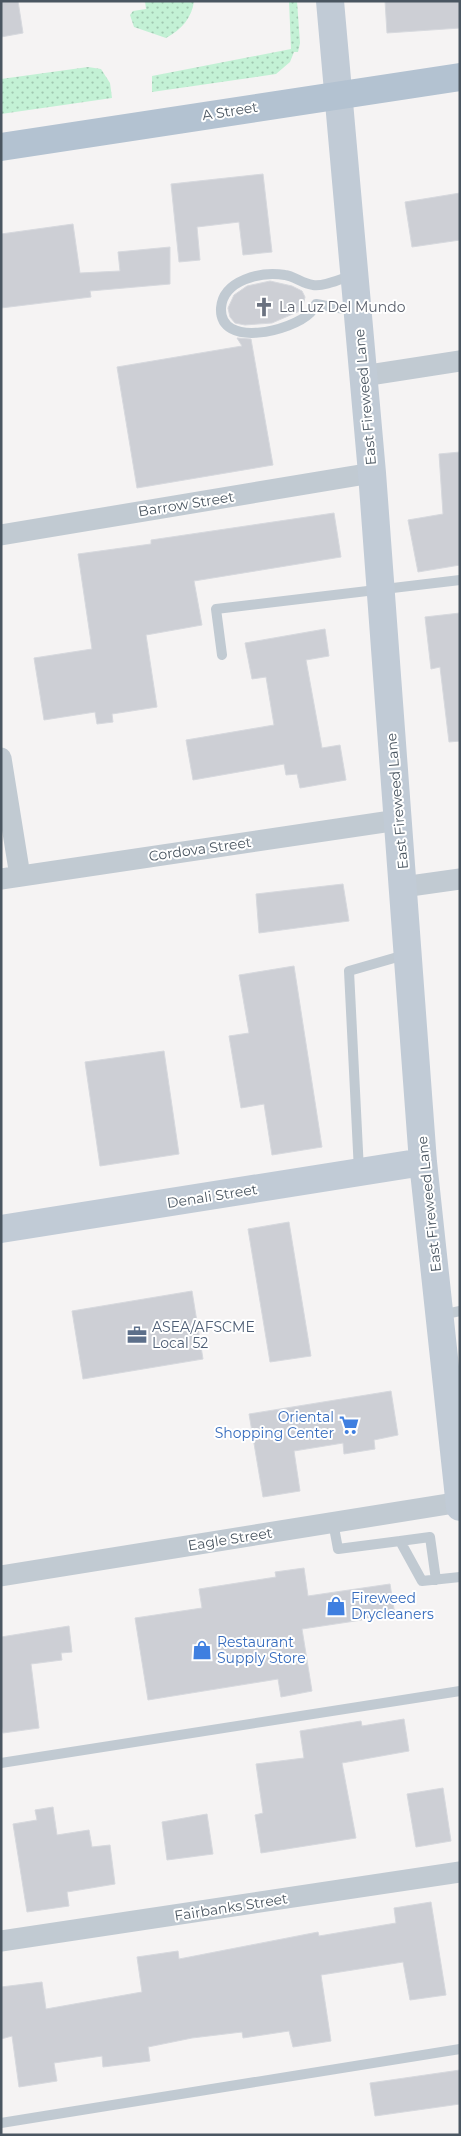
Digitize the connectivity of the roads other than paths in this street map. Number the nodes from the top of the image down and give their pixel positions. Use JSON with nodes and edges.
{"nodes":[{"id":1,"x":330,"y":1,"type":"edge"},
{"id":2,"x":460,"y":77,"type":"edge"},
{"id":3,"x":339,"y":94,"type":"junction"},
{"id":4,"x":1,"y":147,"type":"edge"},
{"id":5,"x":354,"y":274,"type":"junction"},
{"id":6,"x":358,"y":311,"type":"junction"},
{"id":7,"x":460,"y":361,"type":"edge"},
{"id":8,"x":363,"y":376,"type":"junction"},
{"id":9,"x":372,"y":474,"type":"junction"},
{"id":10,"x":1,"y":535,"type":"edge"},
{"id":11,"x":460,"y":580,"type":"edge"},
{"id":12,"x":380,"y":590,"type":"junction"},
{"id":13,"x":222,"y":655,"type":"dead end"},
{"id":14,"x":1,"y":758,"type":"edge"},
{"id":15,"x":398,"y":820,"type":"junction"},
{"id":16,"x":11,"y":877,"type":"edge"},
{"id":17,"x":460,"y":879,"type":"edge"},
{"id":18,"x":404,"y":887,"type":"junction"},
{"id":19,"x":408,"y":954,"type":"junction"},
{"id":20,"x":423,"y":1162,"type":"junction"},
{"id":21,"x":359,"y":1172,"type":"junction"},
{"id":22,"x":1,"y":1229,"type":"edge"},
{"id":23,"x":450,"y":1313,"type":"edge"},
{"id":24,"x":460,"y":1502,"type":"edge"},
{"id":25,"x":460,"y":1507,"type":"edge"},
{"id":26,"x":333,"y":1522,"type":"junction"},
{"id":27,"x":400,"y":1541,"type":"junction"},
{"id":28,"x":1,"y":1576,"type":"edge"},
{"id":29,"x":460,"y":1577,"type":"edge"},
{"id":30,"x":436,"y":1580,"type":"junction"},
{"id":31,"x":460,"y":1691,"type":"edge"},
{"id":32,"x":1,"y":1764,"type":"edge"},
{"id":33,"x":460,"y":1872,"type":"edge"},
{"id":34,"x":1,"y":1941,"type":"edge"},
{"id":35,"x":460,"y":2049,"type":"edge"},
{"id":36,"x":1,"y":2123,"type":"edge"}],
"edges":[{"from":1,"to":3,"type":"main road","name":"East Fireweed Lane"},
{"from":2,"to":3,"type":"main road","name":"A Street"},
{"from":3,"to":4,"type":"main road","name":"A Street"},
{"from":3,"to":5,"type":"main road","name":"East Fireweed Lane"},
{"from":5,"to":6,"type":"main road","name":"East Fireweed Lane"},
{"from":5,"to":6,"type":"lane"},
{"from":6,"to":8,"type":"main road","name":"East Fireweed Lane"},
{"from":7,"to":8,"type":"street"},
{"from":8,"to":9,"type":"main road","name":"East Fireweed Lane"},
{"from":9,"to":10,"type":"street","name":"Barrow Street"},
{"from":9,"to":12,"type":"main road","name":"East Fireweed Lane"},
{"from":11,"to":12,"type":"lane"},
{"from":12,"to":13,"type":"lane"},
{"from":12,"to":15,"type":"main road","name":"East Fireweed Lane"},
{"from":14,"to":16,"type":"street"},
{"from":15,"to":16,"type":"street","name":"Cordova Street"},
{"from":15,"to":18,"type":"main road","name":"East Fireweed Lane"},
{"from":17,"to":18,"type":"street"},
{"from":18,"to":19,"type":"main road","name":"East Fireweed Lane"},
{"from":19,"to":20,"type":"main road","name":"East Fireweed Lane"},
{"from":19,"to":21,"type":"lane"},
{"from":20,"to":21,"type":"main road","name":"Denali Street"},
{"from":20,"to":23,"type":"main road","name":"East Fireweed Lane"},
{"from":21,"to":22,"type":"main road","name":"Denali Street"},
{"from":23,"to":24,"type":"main road","name":"East Fireweed Lane"},
{"from":24,"to":25,"type":"main road","name":"East Fireweed Lane"},
{"from":24,"to":26,"type":"street","name":"Eagle Street"},
{"from":26,"to":27,"type":"lane"},
{"from":26,"to":28,"type":"street","name":"Eagle Street"},
{"from":27,"to":30,"type":"lane"},
{"from":27,"to":30,"type":"lane"},
{"from":29,"to":30,"type":"lane"},
{"from":31,"to":32,"type":"lane"},
{"from":33,"to":34,"type":"street","name":"Fairbanks Street"},
{"from":35,"to":36,"type":"lane"}]}
